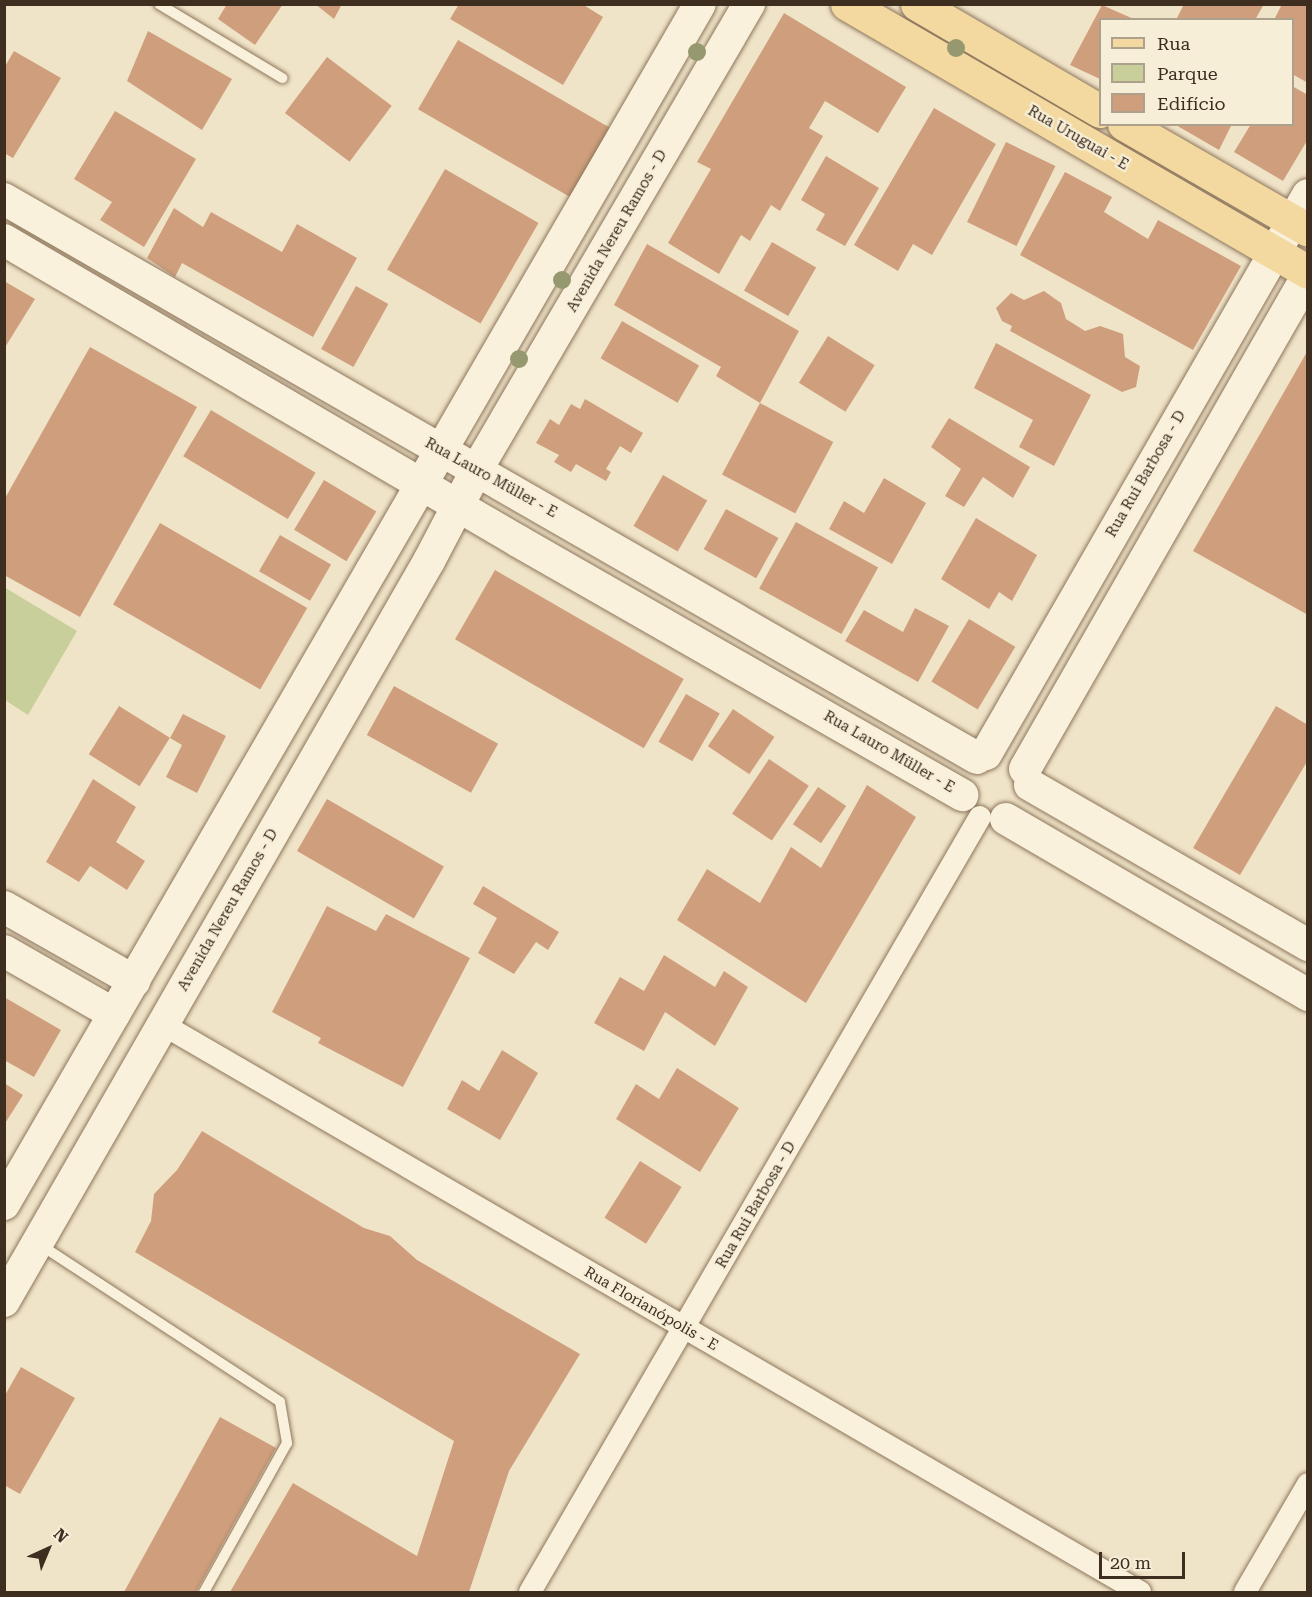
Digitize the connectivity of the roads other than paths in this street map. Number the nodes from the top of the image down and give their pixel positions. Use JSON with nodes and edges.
{"nodes":[{"id":1,"x":159,"y":4,"type":"edge"},
{"id":2,"x":700,"y":4,"type":"edge"},
{"id":3,"x":748,"y":4,"type":"edge"},
{"id":4,"x":847,"y":4,"type":"edge"},
{"id":5,"x":917,"y":4,"type":"edge"},
{"id":6,"x":282,"y":78,"type":"dead end"},
{"id":7,"x":1099,"y":110,"type":"edge"},
{"id":8,"x":1129,"y":126,"type":"edge"},
{"id":9,"x":592,"y":190,"type":"junction"},
{"id":10,"x":4,"y":199,"type":"edge"},
{"id":11,"x":630,"y":210,"type":"junction"},
{"id":12,"x":1302,"y":216,"type":"edge"},
{"id":13,"x":4,"y":240,"type":"edge"},
{"id":14,"x":1274,"y":253,"type":"junction"},
{"id":15,"x":1308,"y":274,"type":"edge"},
{"id":16,"x":446,"y":439,"type":"junction"},
{"id":17,"x":481,"y":463,"type":"junction"},
{"id":18,"x":418,"y":490,"type":"junction"},
{"id":19,"x":454,"y":511,"type":"junction"},
{"id":20,"x":981,"y":756,"type":"junction"},
{"id":21,"x":1027,"y":777,"type":"junction"},
{"id":22,"x":983,"y":810,"type":"junction"},
{"id":23,"x":4,"y":907,"type":"edge"},
{"id":24,"x":1308,"y":945,"type":"edge"},
{"id":25,"x":4,"y":951,"type":"edge"},
{"id":26,"x":134,"y":981,"type":"junction"},
{"id":27,"x":1308,"y":995,"type":"edge"},
{"id":28,"x":114,"y":1014,"type":"junction"},
{"id":29,"x":162,"y":1024,"type":"junction"},
{"id":30,"x":4,"y":1204,"type":"edge"},
{"id":31,"x":38,"y":1243,"type":"junction"},
{"id":32,"x":4,"y":1301,"type":"edge"},
{"id":33,"x":684,"y":1329,"type":"junction"},
{"id":34,"x":1308,"y":1484,"type":"edge"},
{"id":35,"x":204,"y":1593,"type":"edge"},
{"id":36,"x":530,"y":1593,"type":"edge"},
{"id":37,"x":1140,"y":1593,"type":"edge"},
{"id":38,"x":1245,"y":1593,"type":"edge"}],
"edges":[{"from":1,"to":6,"type":"lane"},
{"from":2,"to":9,"type":"street"},
{"from":3,"to":11,"type":"street","name":"Avenida Nereu Ramos - D"},
{"from":4,"to":14,"type":"main road","name":"Rua Uruguai - E"},
{"from":5,"to":7,"type":"main road"},
{"from":8,"to":12,"type":"main road"},
{"from":9,"to":11,"type":"street"},
{"from":9,"to":16,"type":"street"},
{"from":10,"to":16,"type":"street","name":"Rua Lauro Müller - E"},
{"from":11,"to":17,"type":"street","name":"Avenida Nereu Ramos - D"},
{"from":12,"to":14,"type":"street","name":"Rua Rui Barbosa - D"},
{"from":13,"to":18,"type":"street","name":"Rua Lauro Müller - E"},
{"from":14,"to":15,"type":"main road","name":"Rua Uruguai - E"},
{"from":14,"to":20,"type":"street","name":"Rua Rui Barbosa - D"},
{"from":15,"to":21,"type":"street"},
{"from":16,"to":17,"type":"street","name":"Rua Lauro Müller - E"},
{"from":16,"to":18,"type":"street"},
{"from":17,"to":19,"type":"street","name":"Avenida Nereu Ramos - D"},
{"from":17,"to":20,"type":"street","name":"Rua Lauro Müller - E"},
{"from":18,"to":19,"type":"street","name":"Rua Lauro Müller - E"},
{"from":18,"to":26,"type":"street"},
{"from":19,"to":22,"type":"street","name":"Rua Lauro Müller - E"},
{"from":19,"to":29,"type":"street","name":"Avenida Nereu Ramos - D"},
{"from":20,"to":21,"type":"street"},
{"from":20,"to":22,"type":"street"},
{"from":21,"to":22,"type":"street"},
{"from":21,"to":24,"type":"street"},
{"from":22,"to":27,"type":"street","name":"Rua Lauro Müller - E"},
{"from":22,"to":33,"type":"street","name":"Rua Rui Barbosa - D"},
{"from":23,"to":26,"type":"street"},
{"from":25,"to":28,"type":"street"},
{"from":26,"to":28,"type":"street"},
{"from":28,"to":30,"type":"street"},
{"from":29,"to":31,"type":"street","name":"Avenida Nereu Ramos - D"},
{"from":29,"to":33,"type":"street","name":"Rua Florianópolis - E"},
{"from":31,"to":32,"type":"street","name":"Avenida Nereu Ramos - D"},
{"from":31,"to":35,"type":"lane"},
{"from":33,"to":36,"type":"street","name":"Rua Rui Barbosa - D"},
{"from":33,"to":37,"type":"street","name":"Rua Florianópolis - E"},
{"from":34,"to":38,"type":"street"}]}
